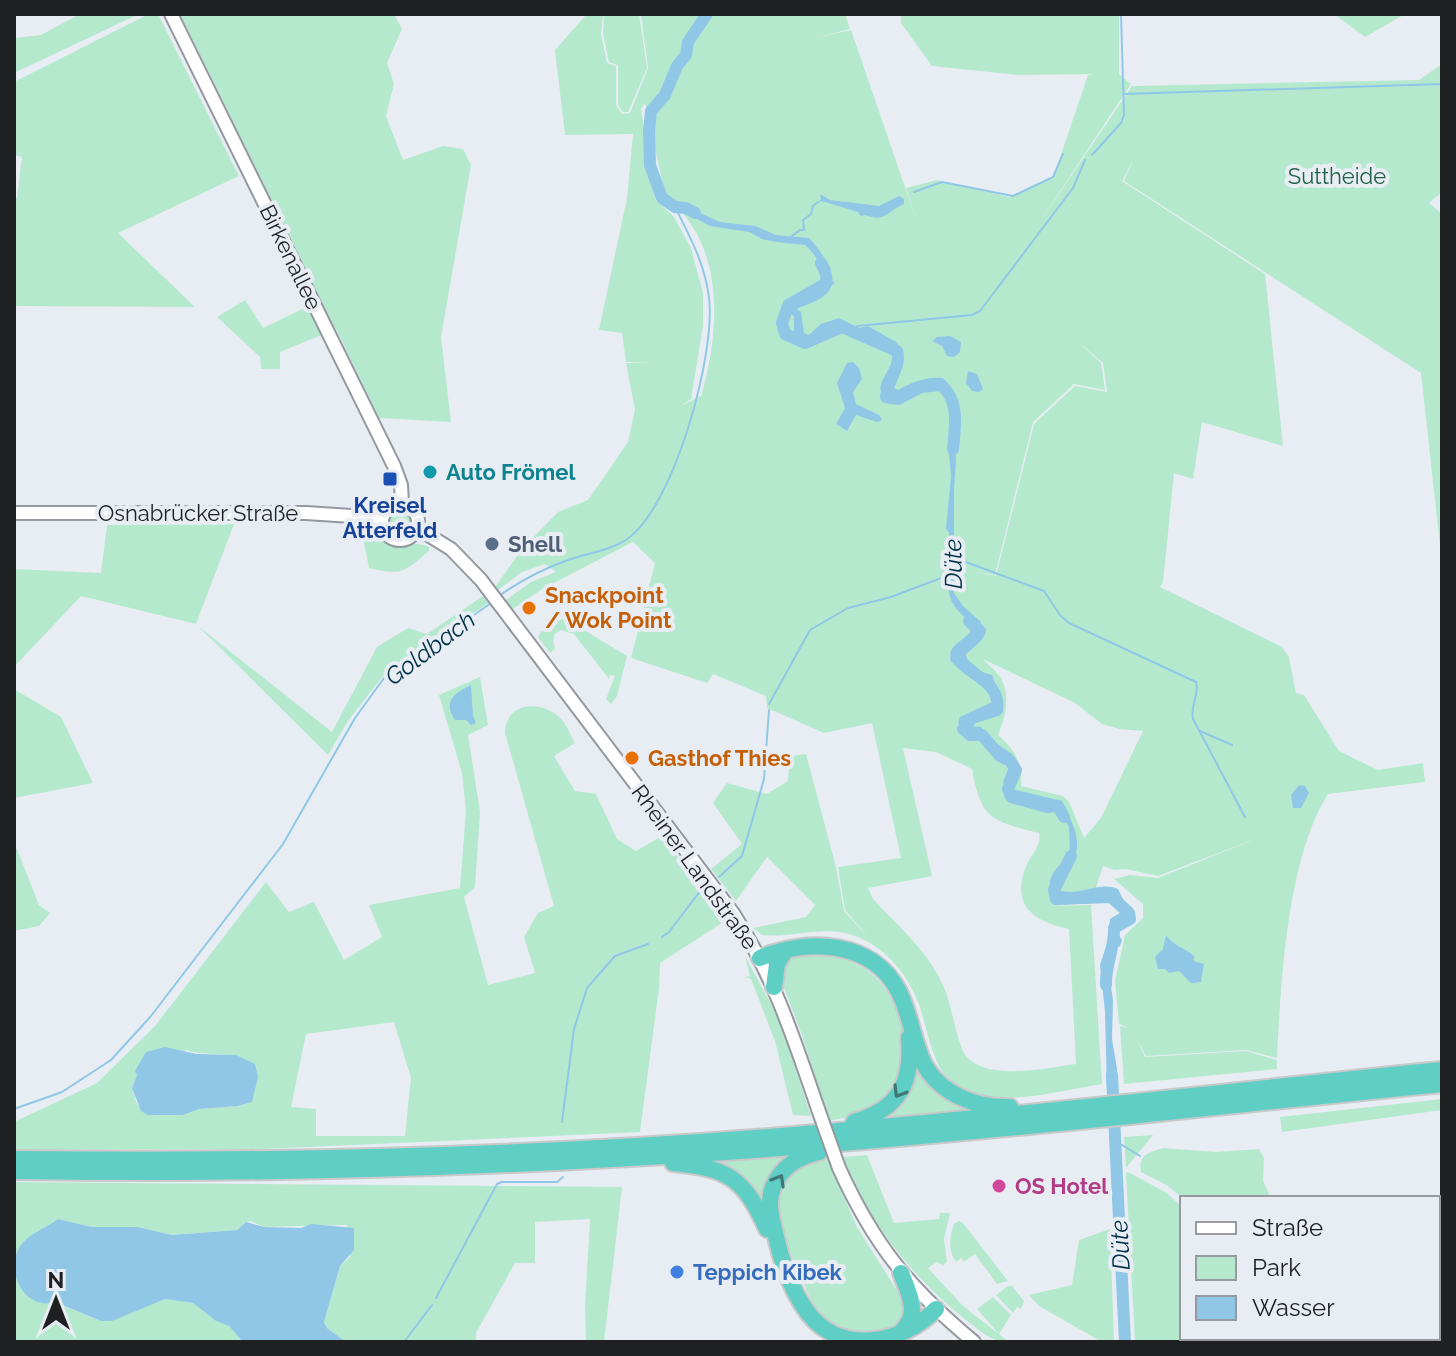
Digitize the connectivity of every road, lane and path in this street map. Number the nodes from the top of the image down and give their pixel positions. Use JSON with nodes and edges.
{"nodes":[{"id":1,"x":171,"y":14,"type":"edge"},
{"id":2,"x":402,"y":503,"type":"junction"},
{"id":3,"x":14,"y":513,"type":"edge"},
{"id":4,"x":382,"y":518,"type":"junction"},
{"id":5,"x":419,"y":530,"type":"junction"},
{"id":6,"x":785,"y":951,"type":"junction"},
{"id":7,"x":760,"y":958,"type":"junction"},
{"id":8,"x":774,"y":987,"type":"junction"},
{"id":9,"x":907,"y":1016,"type":"junction"},
{"id":10,"x":1442,"y":1070,"type":"edge"},
{"id":11,"x":1442,"y":1084,"type":"edge"},
{"id":12,"x":1123,"y":1110,"type":"junction"},
{"id":13,"x":1051,"y":1111,"type":"junction"},
{"id":14,"x":1104,"y":1112,"type":"junction"},
{"id":15,"x":767,"y":1137,"type":"junction"},
{"id":16,"x":890,"y":1138,"type":"junction"},
{"id":17,"x":14,"y":1159,"type":"edge"},
{"id":18,"x":596,"y":1160,"type":"junction"},
{"id":19,"x":14,"y":1171,"type":"edge"},
{"id":20,"x":781,"y":1255,"type":"junction"},
{"id":21,"x":901,"y":1273,"type":"junction"},
{"id":22,"x":936,"y":1309,"type":"junction"},
{"id":23,"x":882,"y":1341,"type":"edge"},
{"id":24,"x":974,"y":1342,"type":"edge"}],
"edges":[{"from":1,"to":2,"type":"main road","name":"Birkenallee"},
{"from":2,"to":4,"type":"main road"},
{"from":2,"to":5,"type":"main road"},
{"from":3,"to":4,"type":"main road","name":"Osnabrücker Straße"},
{"from":4,"to":5,"type":"main road"},
{"from":5,"to":7,"type":"main road","name":"Rheiner Landstraße"},
{"from":6,"to":7,"type":"highway"},
{"from":6,"to":8,"type":"highway"},
{"from":6,"to":9,"type":"highway"},
{"from":7,"to":8,"type":"main road","name":"Rheiner Landstraße"},
{"from":8,"to":21,"type":"main road","name":"Rheiner Landstraße","bridge":true},
{"from":9,"to":13,"type":"highway"},
{"from":9,"to":15,"type":"highway","one_way":true},
{"from":10,"to":12,"type":"highway"},
{"from":11,"to":12,"type":"highway"},
{"from":12,"to":14,"type":"highway"},
{"from":13,"to":14,"type":"highway"},
{"from":13,"to":15,"type":"highway"},
{"from":14,"to":16,"type":"highway"},
{"from":15,"to":17,"type":"highway"},
{"from":16,"to":18,"type":"highway"},
{"from":20,"to":16,"type":"highway","one_way":true},
{"from":18,"to":19,"type":"highway"},
{"from":18,"to":20,"type":"highway"},
{"from":20,"to":23,"type":"highway"},
{"from":21,"to":22,"type":"main road","name":"Rheiner Landstraße"},
{"from":21,"to":23,"type":"highway"},
{"from":22,"to":23,"type":"highway"},
{"from":22,"to":24,"type":"main road","name":"Rheiner Landstraße"}]}
